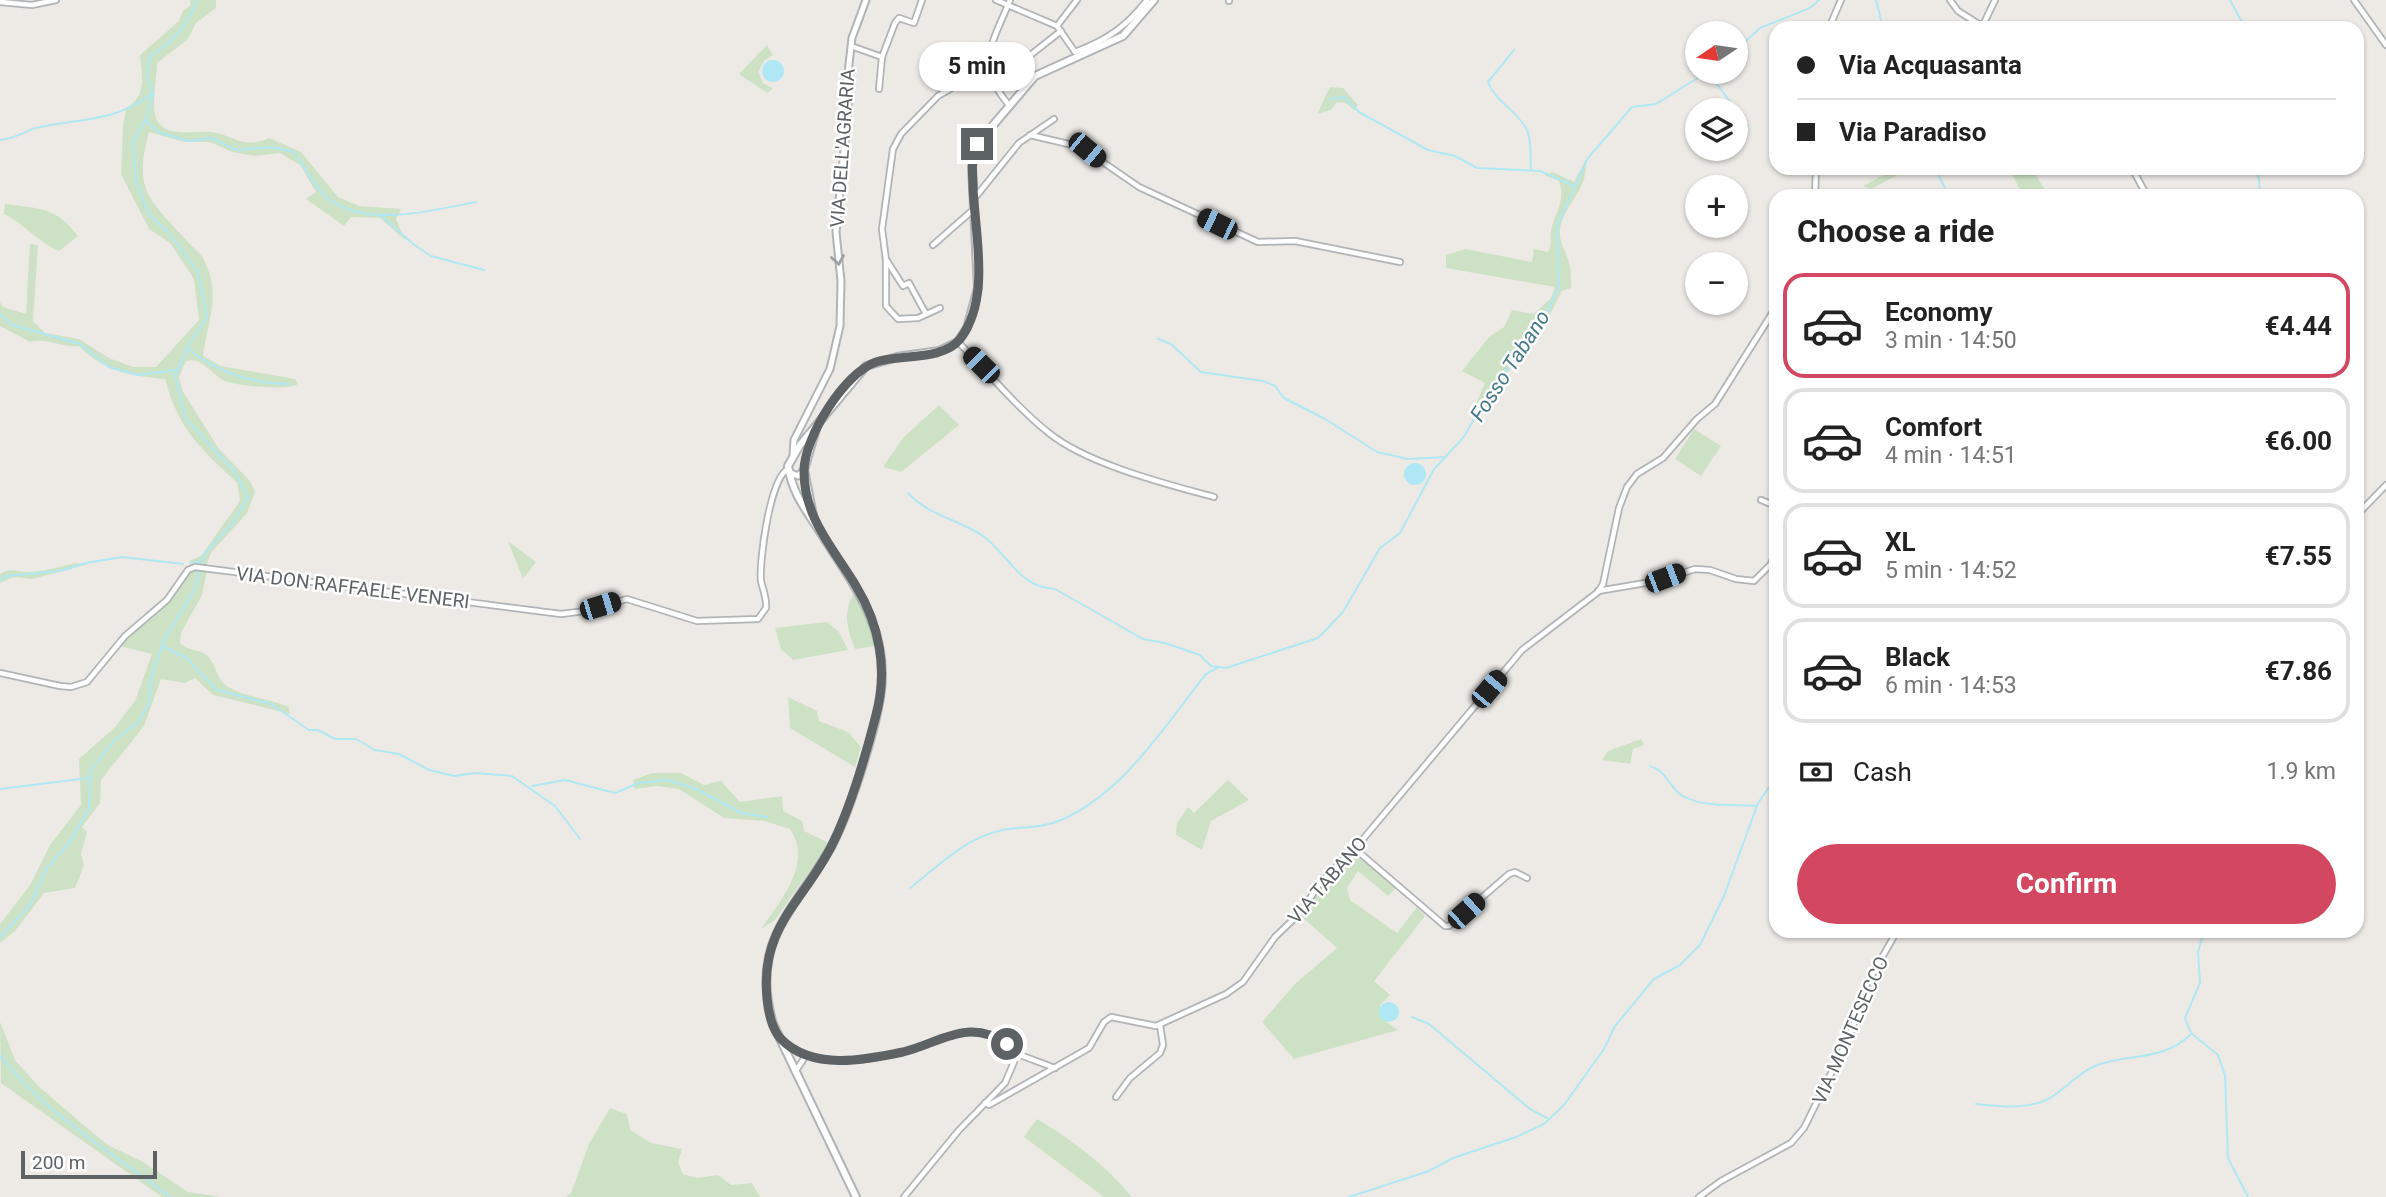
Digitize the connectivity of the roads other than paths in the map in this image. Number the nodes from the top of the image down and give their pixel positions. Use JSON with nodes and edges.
{"nodes":[{"id":1,"x":56,"y":0,"type":"edge"},
{"id":2,"x":866,"y":0,"type":"edge"},
{"id":3,"x":922,"y":0,"type":"edge"},
{"id":4,"x":996,"y":0,"type":"edge"},
{"id":5,"x":1077,"y":0,"type":"edge"},
{"id":6,"x":1147,"y":0,"type":"edge"},
{"id":7,"x":1154,"y":0,"type":"edge"},
{"id":8,"x":1841,"y":0,"type":"edge"},
{"id":9,"x":1951,"y":0,"type":"edge"},
{"id":10,"x":1995,"y":0,"type":"edge"},
{"id":11,"x":2354,"y":0,"type":"edge"},
{"id":12,"x":0,"y":2,"type":"edge"},
{"id":13,"x":1009,"y":2,"type":"edge"},
{"id":14,"x":1832,"y":21,"type":"edge"},
{"id":15,"x":1975,"y":21,"type":"edge"},
{"id":16,"x":1986,"y":21,"type":"edge"},
{"id":17,"x":1057,"y":26,"type":"junction"},
{"id":18,"x":1061,"y":31,"type":"junction"},
{"id":19,"x":2386,"y":45,"type":"edge"},
{"id":20,"x":850,"y":46,"type":"junction"},
{"id":21,"x":882,"y":57,"type":"junction"},
{"id":22,"x":987,"y":67,"type":"junction"},
{"id":23,"x":995,"y":83,"type":"junction"},
{"id":24,"x":879,"y":89,"type":"dead end"},
{"id":25,"x":1009,"y":105,"type":"junction"},
{"id":26,"x":1054,"y":119,"type":"dead end"},
{"id":27,"x":1030,"y":135,"type":"junction"},
{"id":28,"x":974,"y":199,"type":"junction"},
{"id":29,"x":974,"y":209,"type":"junction"},
{"id":30,"x":933,"y":245,"type":"dead end"},
{"id":31,"x":886,"y":260,"type":"junction"},
{"id":32,"x":1401,"y":261,"type":"dead end"},
{"id":33,"x":940,"y":308,"type":"dead end"},
{"id":34,"x":927,"y":314,"type":"junction"},
{"id":35,"x":1769,"y":318,"type":"edge"},
{"id":36,"x":958,"y":342,"type":"junction"},
{"id":37,"x":818,"y":424,"type":"junction"},
{"id":38,"x":792,"y":459,"type":"junction"},
{"id":39,"x":804,"y":468,"type":"junction"},
{"id":40,"x":788,"y":470,"type":"junction"},
{"id":41,"x":2386,"y":485,"type":"edge"},
{"id":42,"x":1214,"y":498,"type":"dead end"},
{"id":43,"x":1761,"y":500,"type":"dead end"},
{"id":44,"x":1769,"y":503,"type":"edge"},
{"id":45,"x":2364,"y":508,"type":"edge"},
{"id":46,"x":815,"y":524,"type":"junction"},
{"id":47,"x":1769,"y":567,"type":"edge"},
{"id":48,"x":1598,"y":592,"type":"junction"},
{"id":49,"x":0,"y":673,"type":"edge"},
{"id":50,"x":1354,"y":848,"type":"junction"},
{"id":51,"x":1527,"y":878,"type":"dead end"},
{"id":52,"x":1893,"y":938,"type":"edge"},
{"id":53,"x":1160,"y":1024,"type":"junction"},
{"id":54,"x":779,"y":1037,"type":"junction"},
{"id":55,"x":1012,"y":1052,"type":"junction"},
{"id":56,"x":802,"y":1056,"type":"junction"},
{"id":57,"x":788,"y":1058,"type":"junction"},
{"id":58,"x":1056,"y":1068,"type":"junction"},
{"id":59,"x":795,"y":1072,"type":"junction"},
{"id":60,"x":1116,"y":1097,"type":"dead end"},
{"id":61,"x":985,"y":1103,"type":"junction"},
{"id":62,"x":856,"y":1197,"type":"edge"},
{"id":63,"x":904,"y":1197,"type":"edge"},
{"id":64,"x":1699,"y":1197,"type":"edge"}],
"edges":[{"from":1,"to":12,"type":"street"},
{"from":2,"to":20,"type":"street","name":"VIA DELL'AGRARIA"},
{"from":3,"to":21,"type":"street"},
{"from":4,"to":13,"type":"street"},
{"from":5,"to":17,"type":"street"},
{"from":6,"to":18,"type":"street"},
{"from":7,"to":25,"type":"main road"},
{"from":8,"to":14,"type":"street"},
{"from":9,"to":15,"type":"street"},
{"from":10,"to":16,"type":"street"},
{"from":11,"to":19,"type":"street"},
{"from":13,"to":17,"type":"street"},
{"from":13,"to":22,"type":"street"},
{"from":17,"to":18,"type":"street"},
{"from":18,"to":23,"type":"street"},
{"from":20,"to":21,"type":"street"},
{"from":20,"to":38,"type":"street","name":"VIA DELL'AGRARIA","one_way":true},
{"from":21,"to":24,"type":"street"},
{"from":22,"to":23,"type":"street"},
{"from":22,"to":31,"type":"street"},
{"from":23,"to":25,"type":"street"},
{"from":25,"to":28,"type":"main road"},
{"from":26,"to":27,"type":"street"},
{"from":27,"to":28,"type":"street"},
{"from":27,"to":32,"type":"street"},
{"from":28,"to":29,"type":"main road"},
{"from":29,"to":30,"type":"street"},
{"from":29,"to":36,"type":"main road"},
{"from":31,"to":34,"type":"street"},
{"from":31,"to":34,"type":"street"},
{"from":33,"to":34,"type":"street"},
{"from":35,"to":48,"type":"street"},
{"from":36,"to":37,"type":"main road"},
{"from":36,"to":42,"type":"street"},
{"from":37,"to":38,"type":"main road"},
{"from":37,"to":39,"type":"main road"},
{"from":38,"to":39,"type":"street"},
{"from":38,"to":40,"type":"main road"},
{"from":39,"to":40,"type":"street"},
{"from":39,"to":46,"type":"main road"},
{"from":40,"to":46,"type":"main road"},
{"from":40,"to":49,"type":"street","name":"VIA DON RAFFAELE VENERI"},
{"from":41,"to":45,"type":"street"},
{"from":43,"to":44,"type":"street"},
{"from":46,"to":54,"type":"main road"},
{"from":47,"to":48,"type":"street","name":"VIA TABANO"},
{"from":48,"to":50,"type":"street","name":"VIA TABANO"},
{"from":50,"to":51,"type":"street"},
{"from":50,"to":53,"type":"street","name":"VIA TABANO"},
{"from":52,"to":64,"type":"street","name":"VIA MONTESECCO"},
{"from":53,"to":58,"type":"street"},
{"from":53,"to":60,"type":"street"},
{"from":54,"to":56,"type":"street"},
{"from":54,"to":57,"type":"main road"},
{"from":55,"to":56,"type":"street"},
{"from":55,"to":58,"type":"street"},
{"from":55,"to":61,"type":"street"},
{"from":56,"to":57,"type":"street"},
{"from":56,"to":59,"type":"street"},
{"from":57,"to":59,"type":"main road"},
{"from":58,"to":61,"type":"street"},
{"from":59,"to":62,"type":"main road"},
{"from":61,"to":63,"type":"street"}]}
